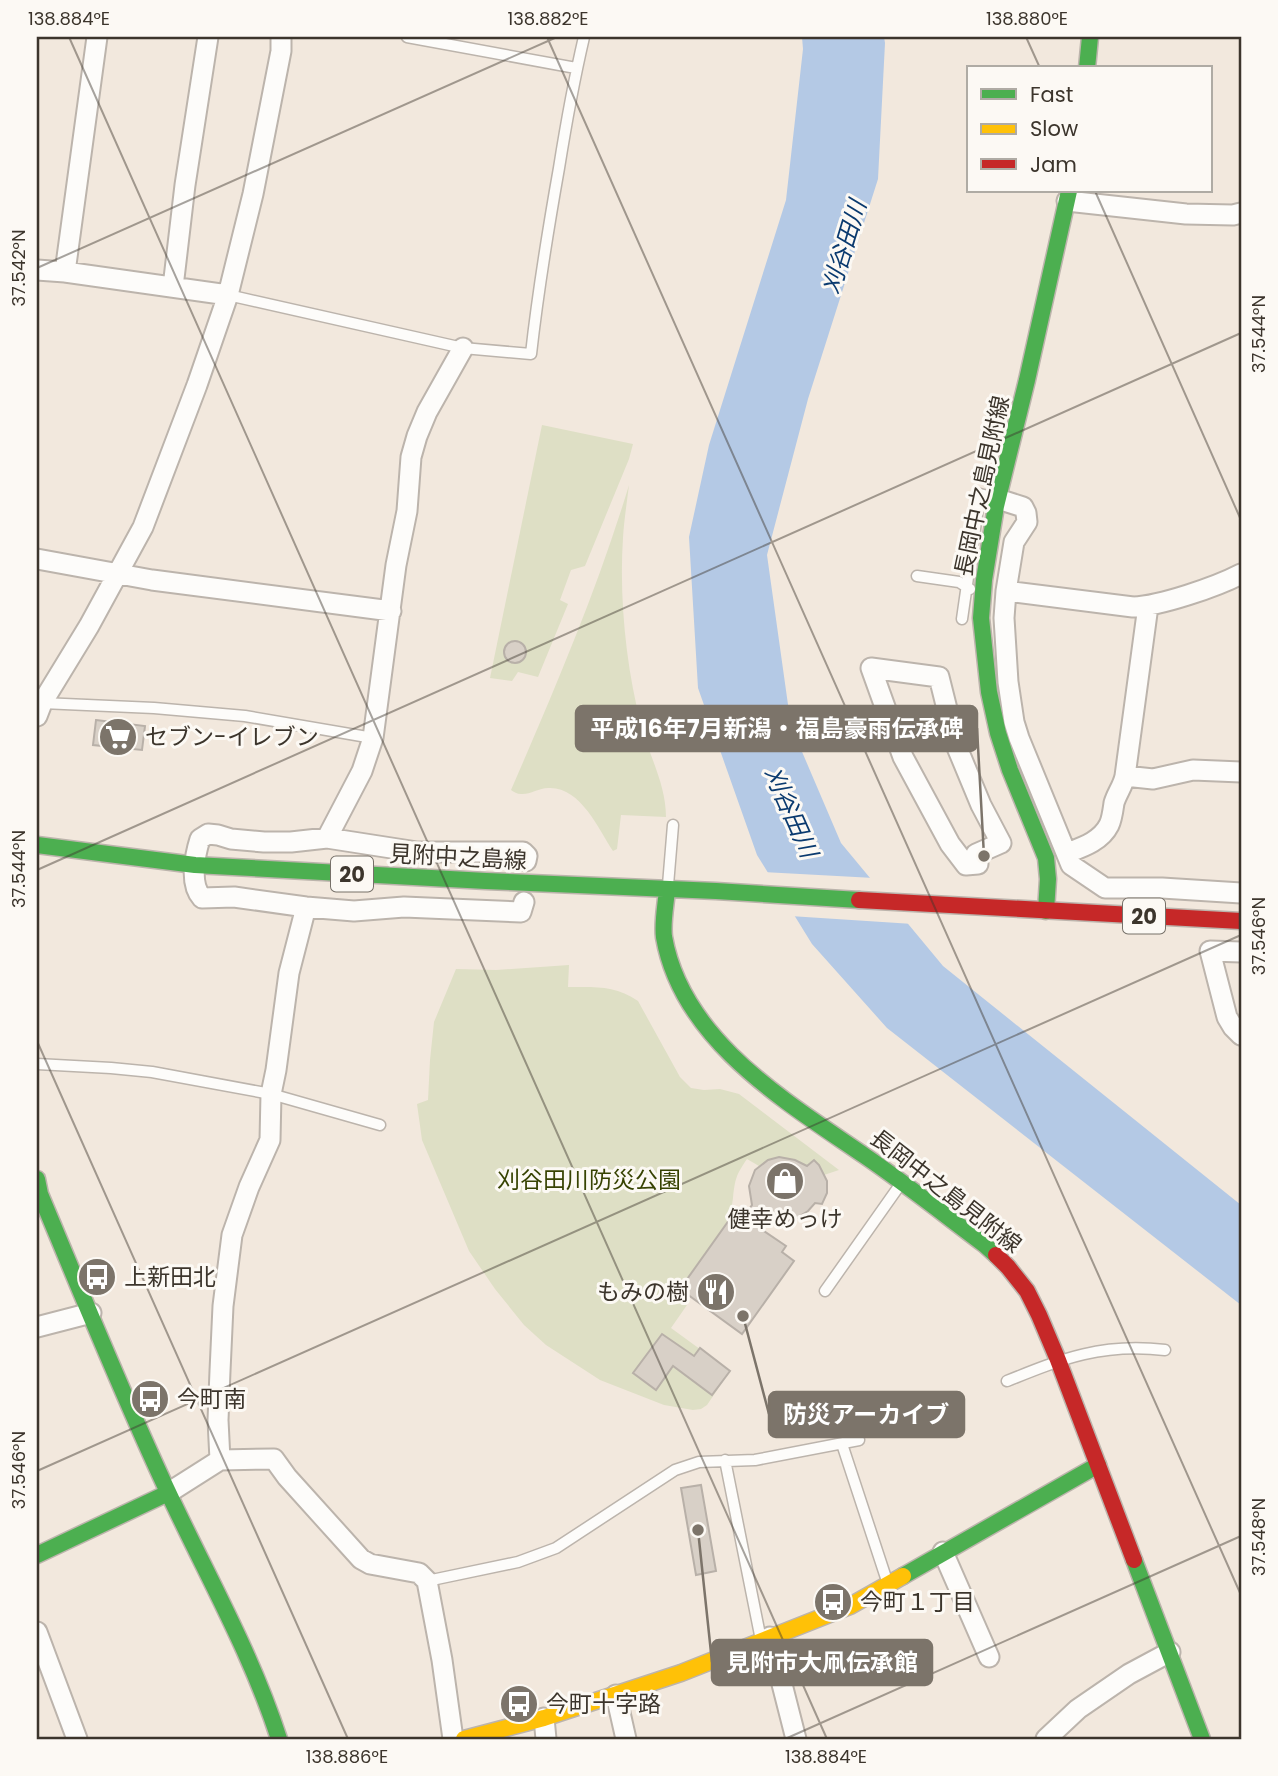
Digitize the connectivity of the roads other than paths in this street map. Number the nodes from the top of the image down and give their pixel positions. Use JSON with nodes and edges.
{"nodes":[{"id":1,"x":97,"y":37,"type":"edge"},
{"id":2,"x":208,"y":37,"type":"edge"},
{"id":3,"x":281,"y":37,"type":"edge"},
{"id":4,"x":407,"y":37,"type":"edge"},
{"id":5,"x":584,"y":37,"type":"edge"},
{"id":6,"x":1090,"y":37,"type":"edge"},
{"id":7,"x":1087,"y":66,"type":"edge"},
{"id":8,"x":576,"y":68,"type":"junction"},
{"id":9,"x":1068,"y":196,"type":"edge"},
{"id":10,"x":1241,"y":213,"type":"edge"},
{"id":11,"x":37,"y":270,"type":"edge"},
{"id":12,"x":65,"y":272,"type":"junction"},
{"id":13,"x":173,"y":287,"type":"junction"},
{"id":14,"x":228,"y":295,"type":"junction"},
{"id":15,"x":463,"y":348,"type":"junction"},
{"id":16,"x":998,"y":499,"type":"junction"},
{"id":17,"x":37,"y":559,"type":"edge"},
{"id":18,"x":118,"y":574,"type":"junction"},
{"id":19,"x":1241,"y":574,"type":"edge"},
{"id":20,"x":917,"y":576,"type":"dead end"},
{"id":21,"x":966,"y":587,"type":"junction"},
{"id":22,"x":1006,"y":591,"type":"junction"},
{"id":23,"x":983,"y":592,"type":"junction"},
{"id":24,"x":1148,"y":606,"type":"junction"},
{"id":25,"x":391,"y":611,"type":"junction"},
{"id":26,"x":962,"y":620,"type":"dead end"},
{"id":27,"x":871,"y":668,"type":"joint"},
{"id":28,"x":38,"y":707,"type":"edge"},
{"id":29,"x":373,"y":738,"type":"junction"},
{"id":30,"x":1241,"y":772,"type":"edge"},
{"id":31,"x":1125,"y":776,"type":"junction"},
{"id":32,"x":673,"y":825,"type":"dead end"},
{"id":33,"x":327,"y":838,"type":"junction"},
{"id":34,"x":37,"y":845,"type":"edge"},
{"id":35,"x":1067,"y":853,"type":"junction"},
{"id":36,"x":526,"y":861,"type":"dead end"},
{"id":37,"x":195,"y":865,"type":"junction"},
{"id":38,"x":667,"y":889,"type":"junction"},
{"id":39,"x":1241,"y":893,"type":"edge"},
{"id":40,"x":524,"y":902,"type":"dead end"},
{"id":41,"x":306,"y":907,"type":"junction"},
{"id":42,"x":1046,"y":911,"type":"junction"},
{"id":43,"x":1241,"y":921,"type":"edge"},
{"id":44,"x":1241,"y":952,"type":"edge"},
{"id":45,"x":1241,"y":1035,"type":"edge"},
{"id":46,"x":37,"y":1064,"type":"edge"},
{"id":47,"x":271,"y":1094,"type":"junction"},
{"id":48,"x":380,"y":1125,"type":"dead end"},
{"id":49,"x":37,"y":1179,"type":"edge"},
{"id":50,"x":903,"y":1182,"type":"junction"},
{"id":51,"x":825,"y":1291,"type":"dead end"},
{"id":52,"x":91,"y":1313,"type":"junction"},
{"id":53,"x":37,"y":1327,"type":"edge"},
{"id":54,"x":1165,"y":1350,"type":"dead end"},
{"id":55,"x":1058,"y":1360,"type":"junction"},
{"id":56,"x":1007,"y":1381,"type":"dead end"},
{"id":57,"x":859,"y":1440,"type":"dead end"},
{"id":58,"x":842,"y":1444,"type":"junction"},
{"id":59,"x":220,"y":1460,"type":"junction"},
{"id":60,"x":725,"y":1460,"type":"junction"},
{"id":61,"x":1098,"y":1465,"type":"junction"},
{"id":62,"x":168,"y":1493,"type":"junction"},
{"id":63,"x":943,"y":1552,"type":"junction"},
{"id":64,"x":37,"y":1555,"type":"edge"},
{"id":65,"x":427,"y":1581,"type":"junction"},
{"id":66,"x":888,"y":1584,"type":"junction"},
{"id":67,"x":37,"y":1632,"type":"edge"},
{"id":68,"x":765,"y":1639,"type":"junction"},
{"id":69,"x":1170,"y":1652,"type":"junction"},
{"id":70,"x":989,"y":1657,"type":"dead end"},
{"id":71,"x":616,"y":1695,"type":"junction"},
{"id":72,"x":544,"y":1718,"type":"junction"},
{"id":73,"x":77,"y":1739,"type":"edge"},
{"id":74,"x":279,"y":1739,"type":"edge"},
{"id":75,"x":453,"y":1739,"type":"edge"},
{"id":76,"x":464,"y":1739,"type":"edge"},
{"id":77,"x":546,"y":1739,"type":"edge"},
{"id":78,"x":626,"y":1739,"type":"edge"},
{"id":79,"x":796,"y":1739,"type":"edge"},
{"id":80,"x":1046,"y":1739,"type":"edge"},
{"id":81,"x":1202,"y":1739,"type":"edge"}],
"edges":[{"from":1,"to":12,"type":"street"},
{"from":2,"to":13,"type":"street"},
{"from":3,"to":14,"type":"street"},
{"from":4,"to":8,"type":"lane"},
{"from":5,"to":8,"type":"lane"},
{"from":6,"to":7,"type":"main road"},
{"from":8,"to":15,"type":"lane"},
{"from":9,"to":10,"type":"street"},
{"from":9,"to":16,"type":"main road","name":"長岡中之島見附線"},
{"from":11,"to":12,"type":"street"},
{"from":12,"to":13,"type":"street"},
{"from":13,"to":14,"type":"street"},
{"from":14,"to":15,"type":"lane"},
{"from":14,"to":18,"type":"street"},
{"from":15,"to":25,"type":"street"},
{"from":16,"to":21,"type":"lane"},
{"from":16,"to":22,"type":"street"},
{"from":16,"to":23,"type":"main road","name":"長岡中之島見附線"},
{"from":17,"to":18,"type":"street"},
{"from":18,"to":25,"type":"street"},
{"from":18,"to":28,"type":"street"},
{"from":19,"to":24,"type":"street"},
{"from":20,"to":21,"type":"lane"},
{"from":21,"to":23,"type":"lane"},
{"from":21,"to":26,"type":"lane"},
{"from":22,"to":24,"type":"street"},
{"from":22,"to":35,"type":"street"},
{"from":23,"to":42,"type":"main road","name":"長岡中之島見附線"},
{"from":24,"to":31,"type":"street"},
{"from":25,"to":29,"type":"street"},
{"from":27,"to":27,"type":"street"},
{"from":28,"to":29,"type":"lane"},
{"from":29,"to":33,"type":"street"},
{"from":30,"to":31,"type":"street"},
{"from":31,"to":35,"type":"street"},
{"from":32,"to":38,"type":"lane"},
{"from":33,"to":36,"type":"street"},
{"from":33,"to":37,"type":"street"},
{"from":34,"to":37,"type":"main road","name":"見附中之島線","number":"20"},
{"from":35,"to":39,"type":"street"},
{"from":37,"to":38,"type":"main road","name":"見附中之島線","number":"20"},
{"from":37,"to":41,"type":"street"},
{"from":38,"to":42,"type":"main road","number":"20"},
{"from":38,"to":50,"type":"main road","name":"長岡中之島見附線"},
{"from":40,"to":41,"type":"street"},
{"from":41,"to":47,"type":"street"},
{"from":42,"to":43,"type":"main road","number":"20"},
{"from":44,"to":45,"type":"street"},
{"from":46,"to":47,"type":"lane"},
{"from":47,"to":48,"type":"lane"},
{"from":47,"to":59,"type":"street"},
{"from":49,"to":52,"type":"main road"},
{"from":50,"to":51,"type":"lane"},
{"from":50,"to":55,"type":"main road","name":"長岡中之島見附線"},
{"from":52,"to":53,"type":"street"},
{"from":52,"to":62,"type":"main road"},
{"from":54,"to":55,"type":"lane"},
{"from":55,"to":56,"type":"lane"},
{"from":55,"to":61,"type":"main road","name":"長岡中之島見附線"},
{"from":57,"to":58,"type":"lane"},
{"from":58,"to":60,"type":"lane"},
{"from":58,"to":66,"type":"lane"},
{"from":59,"to":62,"type":"street"},
{"from":59,"to":65,"type":"street"},
{"from":60,"to":65,"type":"lane"},
{"from":60,"to":68,"type":"lane"},
{"from":61,"to":63,"type":"main road"},
{"from":61,"to":69,"type":"main road","name":"長岡中之島見附線"},
{"from":62,"to":64,"type":"main road"},
{"from":62,"to":74,"type":"main road"},
{"from":63,"to":66,"type":"main road"},
{"from":63,"to":70,"type":"street"},
{"from":65,"to":75,"type":"street"},
{"from":66,"to":68,"type":"main road"},
{"from":67,"to":73,"type":"street"},
{"from":68,"to":71,"type":"main road"},
{"from":68,"to":79,"type":"street"},
{"from":69,"to":80,"type":"street"},
{"from":69,"to":81,"type":"main road","name":"長岡中之島見附線"},
{"from":71,"to":72,"type":"main road"},
{"from":71,"to":78,"type":"street"},
{"from":72,"to":76,"type":"main road"},
{"from":72,"to":77,"type":"street"}]}
